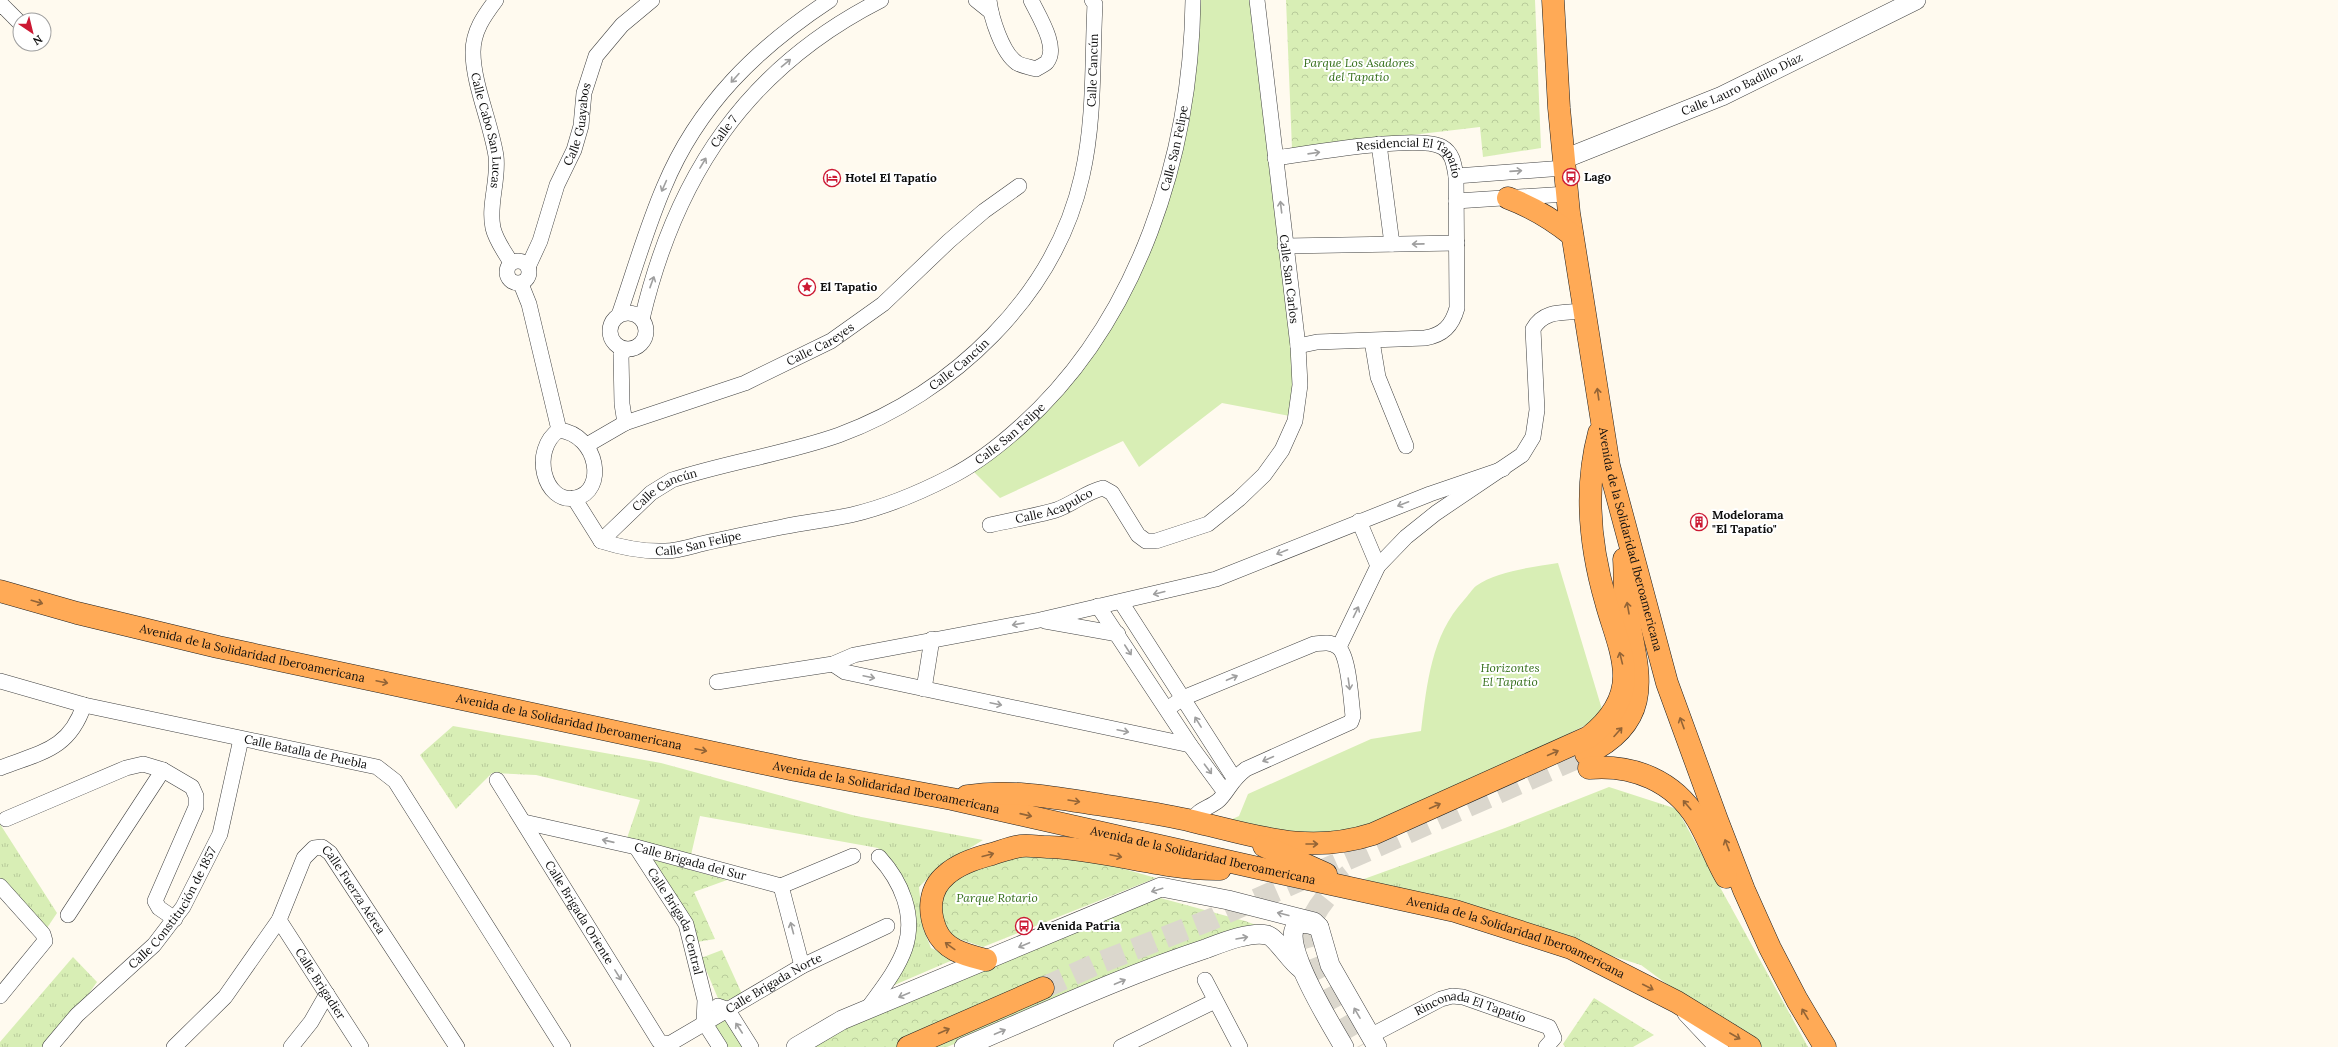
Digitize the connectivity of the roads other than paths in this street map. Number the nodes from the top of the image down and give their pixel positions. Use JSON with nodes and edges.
{"nodes":[{"id":1,"x":496,"y":0,"type":"edge"},
{"id":2,"x":652,"y":0,"type":"edge"},
{"id":3,"x":830,"y":0,"type":"edge"},
{"id":4,"x":881,"y":0,"type":"edge"},
{"id":5,"x":976,"y":0,"type":"edge"},
{"id":6,"x":1031,"y":0,"type":"edge"},
{"id":7,"x":1193,"y":0,"type":"edge"},
{"id":8,"x":1257,"y":0,"type":"edge"},
{"id":9,"x":1554,"y":0,"type":"edge"},
{"id":10,"x":1916,"y":0,"type":"edge"},
{"id":11,"x":1096,"y":1,"type":"edge"},
{"id":12,"x":0,"y":2,"type":"edge"},
{"id":13,"x":990,"y":6,"type":"edge"},
{"id":14,"x":12,"y":15,"type":"edge"},
{"id":15,"x":1380,"y":144,"type":"junction"},
{"id":16,"x":1275,"y":158,"type":"junction"},
{"id":17,"x":1564,"y":164,"type":"junction"},
{"id":18,"x":1456,"y":176,"type":"junction"},
{"id":19,"x":1018,"y":186,"type":"dead end"},
{"id":20,"x":1567,"y":194,"type":"junction"},
{"id":21,"x":1508,"y":198,"type":"junction"},
{"id":22,"x":1456,"y":201,"type":"junction"},
{"id":23,"x":1572,"y":235,"type":"junction"},
{"id":24,"x":1457,"y":243,"type":"junction"},
{"id":25,"x":1392,"y":244,"type":"junction"},
{"id":26,"x":1285,"y":246,"type":"junction"},
{"id":27,"x":511,"y":263,"type":"junction"},
{"id":28,"x":528,"y":267,"type":"junction"},
{"id":29,"x":521,"y":284,"type":"junction"},
{"id":30,"x":1585,"y":311,"type":"junction"},
{"id":31,"x":619,"y":315,"type":"junction"},
{"id":32,"x":642,"y":319,"type":"junction"},
{"id":33,"x":1372,"y":341,"type":"junction"},
{"id":34,"x":1298,"y":346,"type":"junction"},
{"id":35,"x":625,"y":350,"type":"junction"},
{"id":36,"x":1602,"y":422,"type":"junction"},
{"id":37,"x":625,"y":423,"type":"junction"},
{"id":38,"x":559,"y":430,"type":"junction"},
{"id":39,"x":587,"y":445,"type":"junction"},
{"id":40,"x":1406,"y":446,"type":"dead end"},
{"id":41,"x":1503,"y":469,"type":"junction"},
{"id":42,"x":1430,"y":494,"type":"junction"},
{"id":43,"x":574,"y":498,"type":"junction"},
{"id":44,"x":1436,"y":513,"type":"junction"},
{"id":45,"x":1359,"y":521,"type":"junction"},
{"id":46,"x":1623,"y":521,"type":"junction"},
{"id":47,"x":990,"y":524,"type":"dead end"},
{"id":48,"x":1208,"y":524,"type":"joint"},
{"id":49,"x":601,"y":541,"type":"junction"},
{"id":50,"x":1378,"y":566,"type":"junction"},
{"id":51,"x":0,"y":591,"type":"edge"},
{"id":52,"x":1121,"y":602,"type":"junction"},
{"id":53,"x":1098,"y":606,"type":"junction"},
{"id":54,"x":1040,"y":620,"type":"junction"},
{"id":55,"x":1118,"y":634,"type":"junction"},
{"id":56,"x":932,"y":639,"type":"junction"},
{"id":57,"x":1339,"y":647,"type":"junction"},
{"id":58,"x":833,"y":664,"type":"junction"},
{"id":59,"x":0,"y":682,"type":"edge"},
{"id":60,"x":717,"y":682,"type":"dead end"},
{"id":61,"x":924,"y":689,"type":"junction"},
{"id":62,"x":1183,"y":698,"type":"junction"},
{"id":63,"x":84,"y":705,"type":"junction"},
{"id":64,"x":1167,"y":709,"type":"junction"},
{"id":65,"x":240,"y":739,"type":"junction"},
{"id":66,"x":1190,"y":745,"type":"junction"},
{"id":67,"x":0,"y":768,"type":"edge"},
{"id":68,"x":163,"y":770,"type":"junction"},
{"id":69,"x":1234,"y":778,"type":"junction"},
{"id":70,"x":497,"y":780,"type":"dead end"},
{"id":71,"x":1224,"y":791,"type":"junction"},
{"id":72,"x":952,"y":798,"type":"junction"},
{"id":73,"x":6,"y":819,"type":"dead end"},
{"id":74,"x":1191,"y":821,"type":"junction"},
{"id":75,"x":524,"y":822,"type":"junction"},
{"id":76,"x":1232,"y":832,"type":"junction"},
{"id":77,"x":636,"y":847,"type":"junction"},
{"id":78,"x":852,"y":856,"type":"dead end"},
{"id":79,"x":879,"y":857,"type":"dead end"},
{"id":80,"x":1258,"y":868,"type":"junction"},
{"id":81,"x":0,"y":886,"type":"edge"},
{"id":82,"x":781,"y":886,"type":"junction"},
{"id":83,"x":1366,"y":892,"type":"junction"},
{"id":84,"x":68,"y":915,"type":"dead end"},
{"id":85,"x":175,"y":919,"type":"junction"},
{"id":86,"x":279,"y":920,"type":"junction"},
{"id":87,"x":887,"y":926,"type":"dead end"},
{"id":88,"x":1319,"y":927,"type":"junction"},
{"id":89,"x":1770,"y":948,"type":"junction"},
{"id":90,"x":986,"y":960,"type":"junction"},
{"id":91,"x":802,"y":966,"type":"junction"},
{"id":92,"x":1300,"y":968,"type":"junction"},
{"id":93,"x":21,"y":971,"type":"junction"},
{"id":94,"x":1205,"y":980,"type":"dead end"},
{"id":95,"x":0,"y":987,"type":"edge"},
{"id":96,"x":1043,"y":988,"type":"tunnel mouth"},
{"id":97,"x":327,"y":994,"type":"junction"},
{"id":98,"x":0,"y":996,"type":"edge"},
{"id":99,"x":705,"y":1000,"type":"junction"},
{"id":100,"x":1215,"y":1001,"type":"junction"},
{"id":101,"x":1677,"y":1002,"type":"junction"},
{"id":102,"x":727,"y":1009,"type":"junction"},
{"id":103,"x":866,"y":1010,"type":"junction"},
{"id":104,"x":704,"y":1022,"type":"junction"},
{"id":105,"x":1374,"y":1041,"type":"edge"},
{"id":106,"x":664,"y":1044,"type":"joint"},
{"id":107,"x":50,"y":1047,"type":"edge"},
{"id":108,"x":174,"y":1047,"type":"edge"},
{"id":109,"x":291,"y":1047,"type":"edge"},
{"id":110,"x":361,"y":1047,"type":"edge"},
{"id":111,"x":457,"y":1047,"type":"edge"},
{"id":112,"x":563,"y":1047,"type":"edge"},
{"id":113,"x":720,"y":1047,"type":"edge"},
{"id":114,"x":752,"y":1047,"type":"edge"},
{"id":115,"x":796,"y":1047,"type":"edge"},
{"id":116,"x":908,"y":1047,"type":"edge"},
{"id":117,"x":964,"y":1047,"type":"edge"},
{"id":118,"x":1121,"y":1047,"type":"edge"},
{"id":119,"x":1240,"y":1047,"type":"edge"},
{"id":120,"x":1344,"y":1047,"type":"edge"},
{"id":121,"x":1546,"y":1047,"type":"edge"},
{"id":122,"x":1719,"y":1047,"type":"edge"},
{"id":123,"x":1750,"y":1047,"type":"edge"},
{"id":124,"x":1825,"y":1047,"type":"edge"}],
"edges":[{"from":1,"to":27,"type":"street","name":"Calle Cabo San Lucas"},
{"from":2,"to":28,"type":"street","name":"Calle Guayabos"},
{"from":3,"to":31,"type":"street","name":"Calle 7","one_way":true},
{"from":32,"to":4,"type":"street","name":"Calle 7","one_way":true},
{"from":5,"to":13,"type":"street"},
{"from":6,"to":13,"type":"street"},
{"from":7,"to":49,"type":"street","name":"Calle San Felipe"},
{"from":8,"to":16,"type":"street","name":"Calle San Carlos"},
{"from":9,"to":17,"type":"highway","name":"Avenida de la Solidaridad Iberoamericana"},
{"from":10,"to":17,"type":"street","name":"Calle Lauro Badillo Díaz"},
{"from":11,"to":49,"type":"street","name":"Calle Cancún"},
{"from":12,"to":14,"type":"street"},
{"from":16,"to":15,"type":"street","name":"Residencial El Tapatío","one_way":true},
{"from":15,"to":18,"type":"street","name":"Residencial El Tapatío"},
{"from":15,"to":25,"type":"street"},
{"from":26,"to":16,"type":"street","name":"Calle San Carlos","one_way":true},
{"from":18,"to":17,"type":"street","name":"Residencial El Tapatío","one_way":true},
{"from":17,"to":20,"type":"highway","name":"Avenida de la Solidaridad Iberoamericana"},
{"from":18,"to":22,"type":"street"},
{"from":19,"to":37,"type":"street","name":"Calle Careyes"},
{"from":20,"to":21,"type":"street","name":"Residencial El Tapatío"},
{"from":20,"to":23,"type":"highway","name":"Avenida de la Solidaridad Iberoamericana"},
{"from":21,"to":22,"type":"street","name":"Residencial El Tapatío"},
{"from":21,"to":23,"type":"highway"},
{"from":22,"to":24,"type":"street"},
{"from":23,"to":30,"type":"highway","name":"Avenida de la Solidaridad Iberoamericana"},
{"from":24,"to":25,"type":"street","one_way":true},
{"from":24,"to":33,"type":"street"},
{"from":25,"to":26,"type":"street"},
{"from":26,"to":34,"type":"street","name":"Calle San Carlos"},
{"from":27,"to":28,"type":"street"},
{"from":27,"to":29,"type":"street"},
{"from":28,"to":29,"type":"street"},
{"from":29,"to":38,"type":"street"},
{"from":36,"to":30,"type":"highway","name":"Avenida de la Solidaridad Iberoamericana","one_way":true},
{"from":30,"to":41,"type":"street"},
{"from":31,"to":32,"type":"street"},
{"from":31,"to":35,"type":"street"},
{"from":32,"to":35,"type":"street"},
{"from":33,"to":34,"type":"street"},
{"from":33,"to":40,"type":"street"},
{"from":34,"to":48,"type":"street","name":"Calle San Carlos"},
{"from":35,"to":37,"type":"street"},
{"from":36,"to":46,"type":"highway","name":"Avenida de la Solidaridad Iberoamericana"},
{"from":76,"to":36,"type":"highway","one_way":true},
{"from":37,"to":39,"type":"street","name":"Calle Careyes"},
{"from":38,"to":39,"type":"street"},
{"from":38,"to":43,"type":"street"},
{"from":39,"to":43,"type":"street"},
{"from":41,"to":42,"type":"street"},
{"from":41,"to":44,"type":"street"},
{"from":42,"to":44,"type":"street"},
{"from":42,"to":45,"type":"street","one_way":true},
{"from":43,"to":49,"type":"street"},
{"from":44,"to":50,"type":"street"},
{"from":45,"to":50,"type":"street"},
{"from":45,"to":52,"type":"street","one_way":true},
{"from":89,"to":46,"type":"highway","name":"Avenida de la Solidaridad Iberoamericana","one_way":true},
{"from":89,"to":46,"type":"highway","one_way":true},
{"from":47,"to":48,"type":"street","name":"Calle Acapulco"},
{"from":57,"to":50,"type":"street","one_way":true},
{"from":51,"to":72,"type":"highway","name":"Avenida de la Solidaridad Iberoamericana","one_way":true},
{"from":52,"to":53,"type":"street"},
{"from":52,"to":62,"type":"street"},
{"from":53,"to":54,"type":"street"},
{"from":53,"to":55,"type":"street"},
{"from":54,"to":55,"type":"street"},
{"from":54,"to":56,"type":"street","one_way":true},
{"from":55,"to":64,"type":"street","one_way":true},
{"from":56,"to":58,"type":"street"},
{"from":56,"to":61,"type":"street"},
{"from":62,"to":57,"type":"street","one_way":true},
{"from":57,"to":69,"type":"street","one_way":true},
{"from":58,"to":60,"type":"street"},
{"from":58,"to":61,"type":"street","one_way":true},
{"from":59,"to":63,"type":"street","name":"Calle Batalla de Puebla"},
{"from":61,"to":66,"type":"street","one_way":true},
{"from":62,"to":64,"type":"street"},
{"from":69,"to":62,"type":"street","one_way":true},
{"from":63,"to":65,"type":"street","name":"Calle Batalla de Puebla"},
{"from":63,"to":67,"type":"street"},
{"from":64,"to":66,"type":"street"},
{"from":65,"to":85,"type":"street","name":"Calle Constitución de 1857"},
{"from":65,"to":112,"type":"street","name":"Calle Batalla de Puebla"},
{"from":66,"to":71,"type":"street","one_way":true},
{"from":68,"to":73,"type":"street"},
{"from":68,"to":84,"type":"street"},
{"from":68,"to":85,"type":"street"},
{"from":69,"to":71,"type":"street"},
{"from":70,"to":75,"type":"street","name":"Calle Brigada Oriente"},
{"from":71,"to":74,"type":"street"},
{"from":72,"to":74,"type":"highway","one_way":true},
{"from":72,"to":80,"type":"highway","name":"Avenida de la Solidaridad Iberoamericana","one_way":true},
{"from":74,"to":76,"type":"highway"},
{"from":77,"to":75,"type":"street","name":"Calle Brigada del Sur","one_way":true},
{"from":75,"to":106,"type":"street","name":"Calle Brigada Oriente","one_way":true},
{"from":76,"to":83,"type":"highway"},
{"from":77,"to":82,"type":"street","name":"Calle Brigada del Sur"},
{"from":77,"to":99,"type":"street","name":"Calle Brigada Central"},
{"from":78,"to":82,"type":"street"},
{"from":79,"to":103,"type":"street"},
{"from":80,"to":83,"type":"highway","name":"Avenida de la Solidaridad Iberoamericana"},
{"from":90,"to":80,"type":"highway","one_way":true},
{"from":81,"to":93,"type":"street"},
{"from":91,"to":82,"type":"street","one_way":true},
{"from":83,"to":101,"type":"highway","name":"Avenida de la Solidaridad Iberoamericana","one_way":true},
{"from":85,"to":107,"type":"street","name":"Calle Constitución de 1857"},
{"from":86,"to":97,"type":"street","name":"Calle Brigadier"},
{"from":86,"to":108,"type":"street","name":"Calle Fuerza Aérea"},
{"from":86,"to":111,"type":"street","name":"Calle Fuerza Aérea"},
{"from":87,"to":91,"type":"street","name":"Calle Brigada Norte"},
{"from":88,"to":90,"type":"street","one_way":true},
{"from":88,"to":92,"type":"street"},
{"from":105,"to":88,"type":"street","one_way":true},
{"from":124,"to":89,"type":"highway","name":"Avenida de la Solidaridad Iberoamericana","one_way":true},
{"from":90,"to":103,"type":"street","one_way":true},
{"from":91,"to":102,"type":"street","name":"Calle Brigada Norte"},
{"from":117,"to":92,"type":"street","one_way":true},
{"from":92,"to":120,"type":"street"},
{"from":93,"to":95,"type":"street"},
{"from":93,"to":98,"type":"street"},
{"from":94,"to":100,"type":"street"},
{"from":116,"to":96,"type":"highway","one_way":true},
{"from":97,"to":109,"type":"street"},
{"from":97,"to":110,"type":"street","name":"Calle Brigadier"},
{"from":99,"to":102,"type":"street"},
{"from":99,"to":104,"type":"street","name":"Calle Brigada Central"},
{"from":100,"to":118,"type":"street"},
{"from":100,"to":119,"type":"street"},
{"from":101,"to":122,"type":"street"},
{"from":101,"to":123,"type":"highway","name":"Avenida de la Solidaridad Iberoamericana","one_way":true},
{"from":102,"to":104,"type":"street","name":"Calle Brigada Norte"},
{"from":114,"to":102,"type":"street","one_way":true},
{"from":103,"to":115,"type":"street"},
{"from":104,"to":106,"type":"street","name":"Calle Brigada Norte"},
{"from":104,"to":113,"type":"street"},
{"from":105,"to":121,"type":"street","name":"Rinconada El Tapatío"}]}
